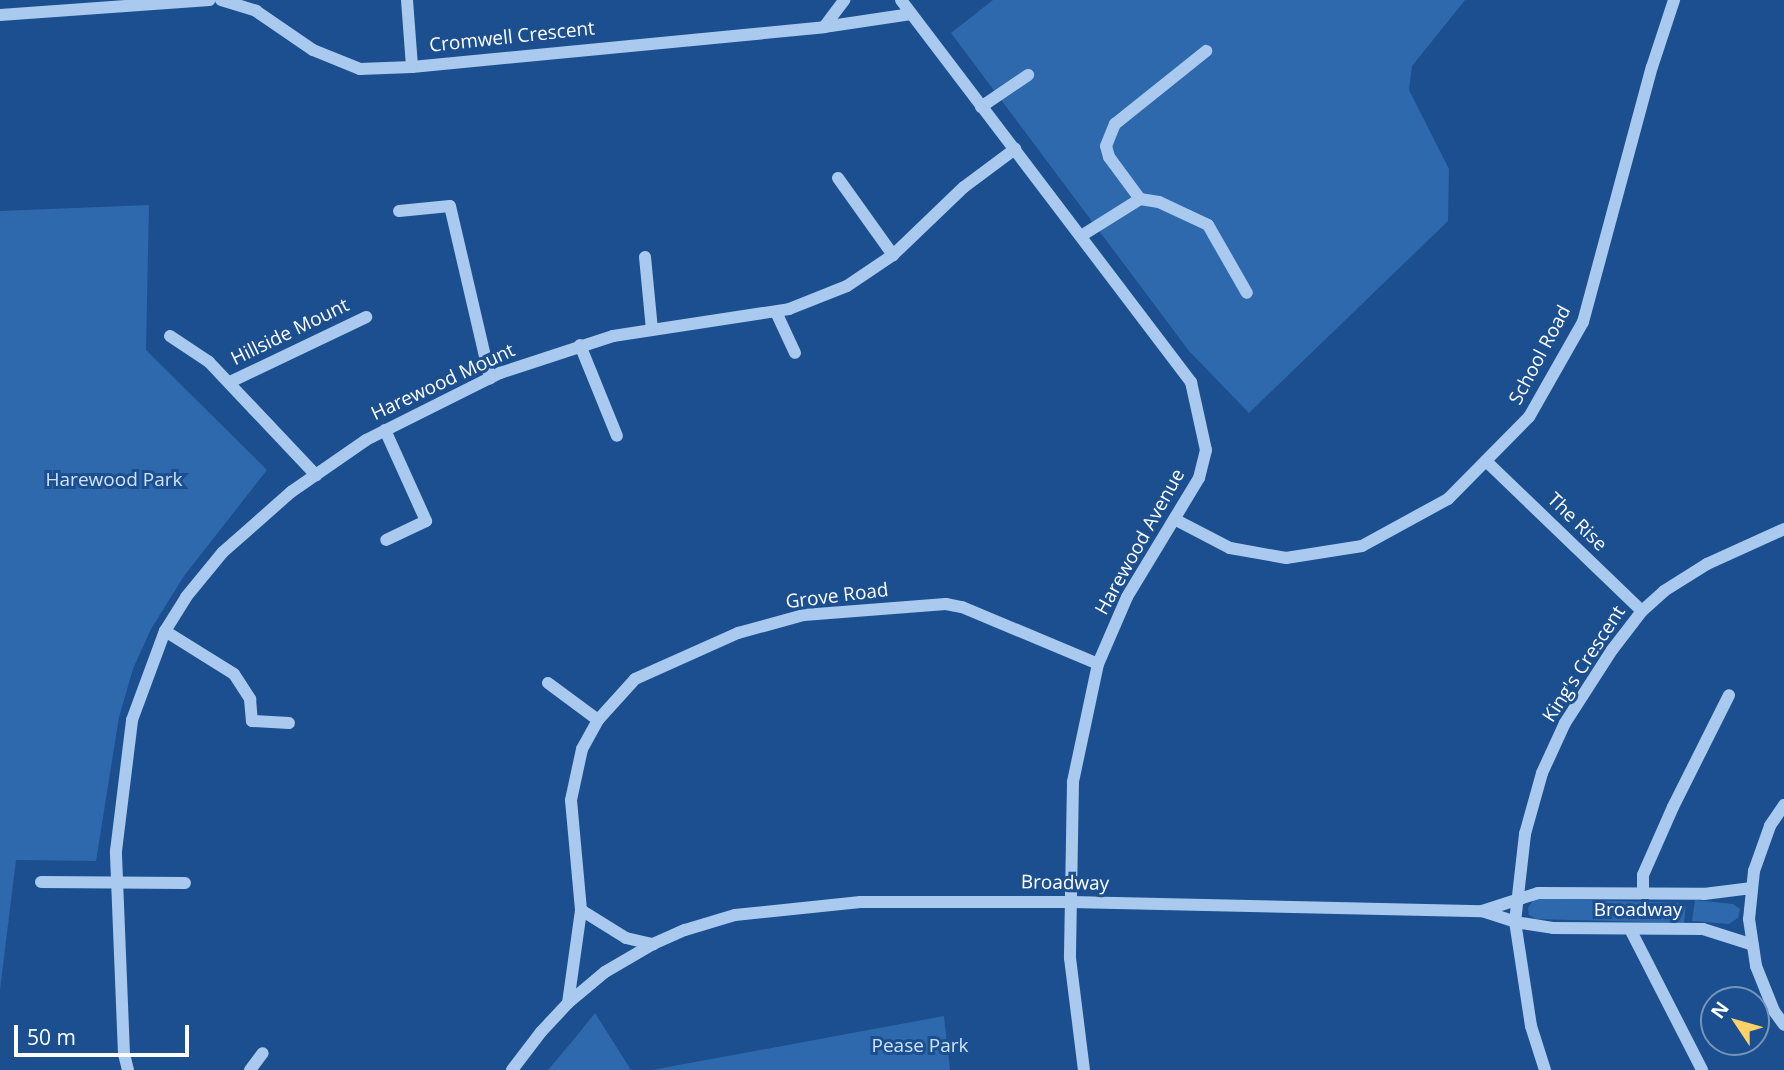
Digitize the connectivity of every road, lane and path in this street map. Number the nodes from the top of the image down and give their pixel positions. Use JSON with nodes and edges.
{"nodes":[{"id":1,"x":209,"y":0,"type":"edge"},
{"id":2,"x":221,"y":0,"type":"edge"},
{"id":3,"x":407,"y":0,"type":"edge"},
{"id":4,"x":844,"y":0,"type":"edge"},
{"id":5,"x":901,"y":0,"type":"edge"},
{"id":6,"x":1674,"y":0,"type":"edge"},
{"id":7,"x":172,"y":1,"type":"edge"},
{"id":8,"x":911,"y":14,"type":"junction"},
{"id":9,"x":0,"y":15,"type":"edge"},
{"id":10,"x":824,"y":26,"type":"junction"},
{"id":11,"x":1206,"y":51,"type":"dead end"},
{"id":12,"x":412,"y":66,"type":"junction"},
{"id":13,"x":1028,"y":75,"type":"dead end"},
{"id":14,"x":981,"y":107,"type":"junction"},
{"id":15,"x":1015,"y":149,"type":"junction"},
{"id":16,"x":838,"y":178,"type":"dead end"},
{"id":17,"x":1140,"y":200,"type":"junction"},
{"id":18,"x":400,"y":211,"type":"dead end"},
{"id":19,"x":1081,"y":236,"type":"junction"},
{"id":20,"x":894,"y":255,"type":"junction"},
{"id":21,"x":645,"y":257,"type":"dead end"},
{"id":22,"x":1247,"y":293,"type":"dead end"},
{"id":23,"x":776,"y":312,"type":"junction"},
{"id":24,"x":366,"y":317,"type":"dead end"},
{"id":25,"x":652,"y":330,"type":"junction"},
{"id":26,"x":170,"y":336,"type":"dead end"},
{"id":27,"x":580,"y":345,"type":"junction"},
{"id":28,"x":795,"y":353,"type":"dead end"},
{"id":29,"x":490,"y":378,"type":"junction"},
{"id":30,"x":230,"y":382,"type":"junction"},
{"id":31,"x":385,"y":430,"type":"junction"},
{"id":32,"x":617,"y":436,"type":"dead end"},
{"id":33,"x":1486,"y":461,"type":"junction"},
{"id":34,"x":316,"y":475,"type":"junction"},
{"id":35,"x":1176,"y":520,"type":"junction"},
{"id":36,"x":1784,"y":529,"type":"edge"},
{"id":37,"x":386,"y":540,"type":"dead end"},
{"id":38,"x":1642,"y":611,"type":"junction"},
{"id":39,"x":165,"y":631,"type":"junction"},
{"id":40,"x":1098,"y":664,"type":"junction"},
{"id":41,"x":548,"y":683,"type":"dead end"},
{"id":42,"x":1729,"y":695,"type":"dead end"},
{"id":43,"x":598,"y":720,"type":"junction"},
{"id":44,"x":289,"y":723,"type":"dead end"},
{"id":45,"x":1784,"y":805,"type":"edge"},
{"id":46,"x":41,"y":882,"type":"dead end"},
{"id":47,"x":117,"y":883,"type":"junction"},
{"id":48,"x":185,"y":883,"type":"dead end"},
{"id":49,"x":1752,"y":888,"type":"junction"},
{"id":50,"x":1643,"y":893,"type":"junction"},
{"id":51,"x":1517,"y":898,"type":"junction"},
{"id":52,"x":1071,"y":902,"type":"junction"},
{"id":53,"x":581,"y":910,"type":"junction"},
{"id":54,"x":1482,"y":911,"type":"junction"},
{"id":55,"x":1515,"y":922,"type":"junction"},
{"id":56,"x":1630,"y":929,"type":"junction"},
{"id":57,"x":653,"y":944,"type":"junction"},
{"id":58,"x":1753,"y":945,"type":"junction"},
{"id":59,"x":568,"y":1003,"type":"junction"},
{"id":60,"x":1784,"y":1025,"type":"edge"},
{"id":61,"x":263,"y":1053,"type":"dead end"},
{"id":62,"x":128,"y":1070,"type":"edge"},
{"id":63,"x":250,"y":1070,"type":"edge"},
{"id":64,"x":512,"y":1070,"type":"edge"},
{"id":65,"x":1084,"y":1070,"type":"edge"},
{"id":66,"x":1545,"y":1070,"type":"edge"},
{"id":67,"x":1702,"y":1070,"type":"edge"}],
"edges":[{"from":1,"to":7,"type":"street"},
{"from":2,"to":12,"type":"street","name":"Cromwell Crescent"},
{"from":3,"to":12,"type":"street"},
{"from":4,"to":10,"type":"street"},
{"from":5,"to":8,"type":"street","name":"Harewood Avenue"},
{"from":6,"to":33,"type":"street","name":"School Road"},
{"from":7,"to":9,"type":"street"},
{"from":8,"to":10,"type":"street","name":"Cromwell Crescent"},
{"from":8,"to":14,"type":"street","name":"Harewood Avenue"},
{"from":10,"to":12,"type":"street","name":"Cromwell Crescent"},
{"from":11,"to":17,"type":"street"},
{"from":13,"to":14,"type":"street"},
{"from":14,"to":15,"type":"street","name":"Harewood Avenue"},
{"from":15,"to":19,"type":"street","name":"Harewood Avenue"},
{"from":15,"to":20,"type":"street","name":"Harewood Mount"},
{"from":16,"to":20,"type":"street"},
{"from":17,"to":19,"type":"street"},
{"from":17,"to":22,"type":"street"},
{"from":18,"to":29,"type":"street"},
{"from":19,"to":35,"type":"street","name":"Harewood Avenue"},
{"from":20,"to":23,"type":"street","name":"Harewood Mount"},
{"from":21,"to":25,"type":"street"},
{"from":23,"to":25,"type":"street","name":"Harewood Mount"},
{"from":23,"to":28,"type":"street"},
{"from":24,"to":30,"type":"street","name":"Hillside Mount"},
{"from":25,"to":27,"type":"street","name":"Harewood Mount"},
{"from":26,"to":30,"type":"street","name":"Hillside Mount"},
{"from":27,"to":29,"type":"street","name":"Harewood Mount"},
{"from":27,"to":32,"type":"street"},
{"from":29,"to":31,"type":"street","name":"Harewood Mount"},
{"from":30,"to":34,"type":"street","name":"Hillside Mount"},
{"from":31,"to":34,"type":"street","name":"Harewood Mount"},
{"from":31,"to":37,"type":"street"},
{"from":33,"to":35,"type":"street","name":"School Road"},
{"from":33,"to":38,"type":"street","name":"The Rise"},
{"from":34,"to":39,"type":"street","name":"Harewood Mount"},
{"from":35,"to":40,"type":"street","name":"Harewood Avenue"},
{"from":36,"to":38,"type":"street","name":"King's Crescent"},
{"from":38,"to":51,"type":"street","name":"King's Crescent"},
{"from":39,"to":44,"type":"street"},
{"from":39,"to":47,"type":"street","name":"Harewood Mount"},
{"from":40,"to":43,"type":"street","name":"Grove Road"},
{"from":40,"to":52,"type":"street","name":"Harewood Avenue"},
{"from":41,"to":43,"type":"street"},
{"from":42,"to":50,"type":"street"},
{"from":43,"to":53,"type":"street","name":"Grove Road"},
{"from":45,"to":49,"type":"street"},
{"from":46,"to":47,"type":"street"},
{"from":47,"to":48,"type":"street"},
{"from":47,"to":62,"type":"street","name":"Harewood Mount"},
{"from":49,"to":50,"type":"street","name":"Broadway"},
{"from":49,"to":58,"type":"street"},
{"from":50,"to":51,"type":"street","name":"Broadway"},
{"from":51,"to":54,"type":"street","name":"Broadway"},
{"from":51,"to":55,"type":"street","name":"King's Crescent"},
{"from":52,"to":54,"type":"street","name":"Broadway"},
{"from":52,"to":57,"type":"street","name":"Broadway"},
{"from":52,"to":65,"type":"street","name":"Harewood Avenue"},
{"from":53,"to":57,"type":"street"},
{"from":53,"to":59,"type":"street","name":"Grove Road"},
{"from":54,"to":55,"type":"street","name":"Broadway"},
{"from":55,"to":56,"type":"street","name":"Broadway"},
{"from":55,"to":66,"type":"street"},
{"from":56,"to":58,"type":"street","name":"Broadway"},
{"from":56,"to":67,"type":"street"},
{"from":57,"to":59,"type":"street","name":"Broadway"},
{"from":58,"to":60,"type":"street"},
{"from":59,"to":64,"type":"street"},
{"from":61,"to":63,"type":"street"}]}
